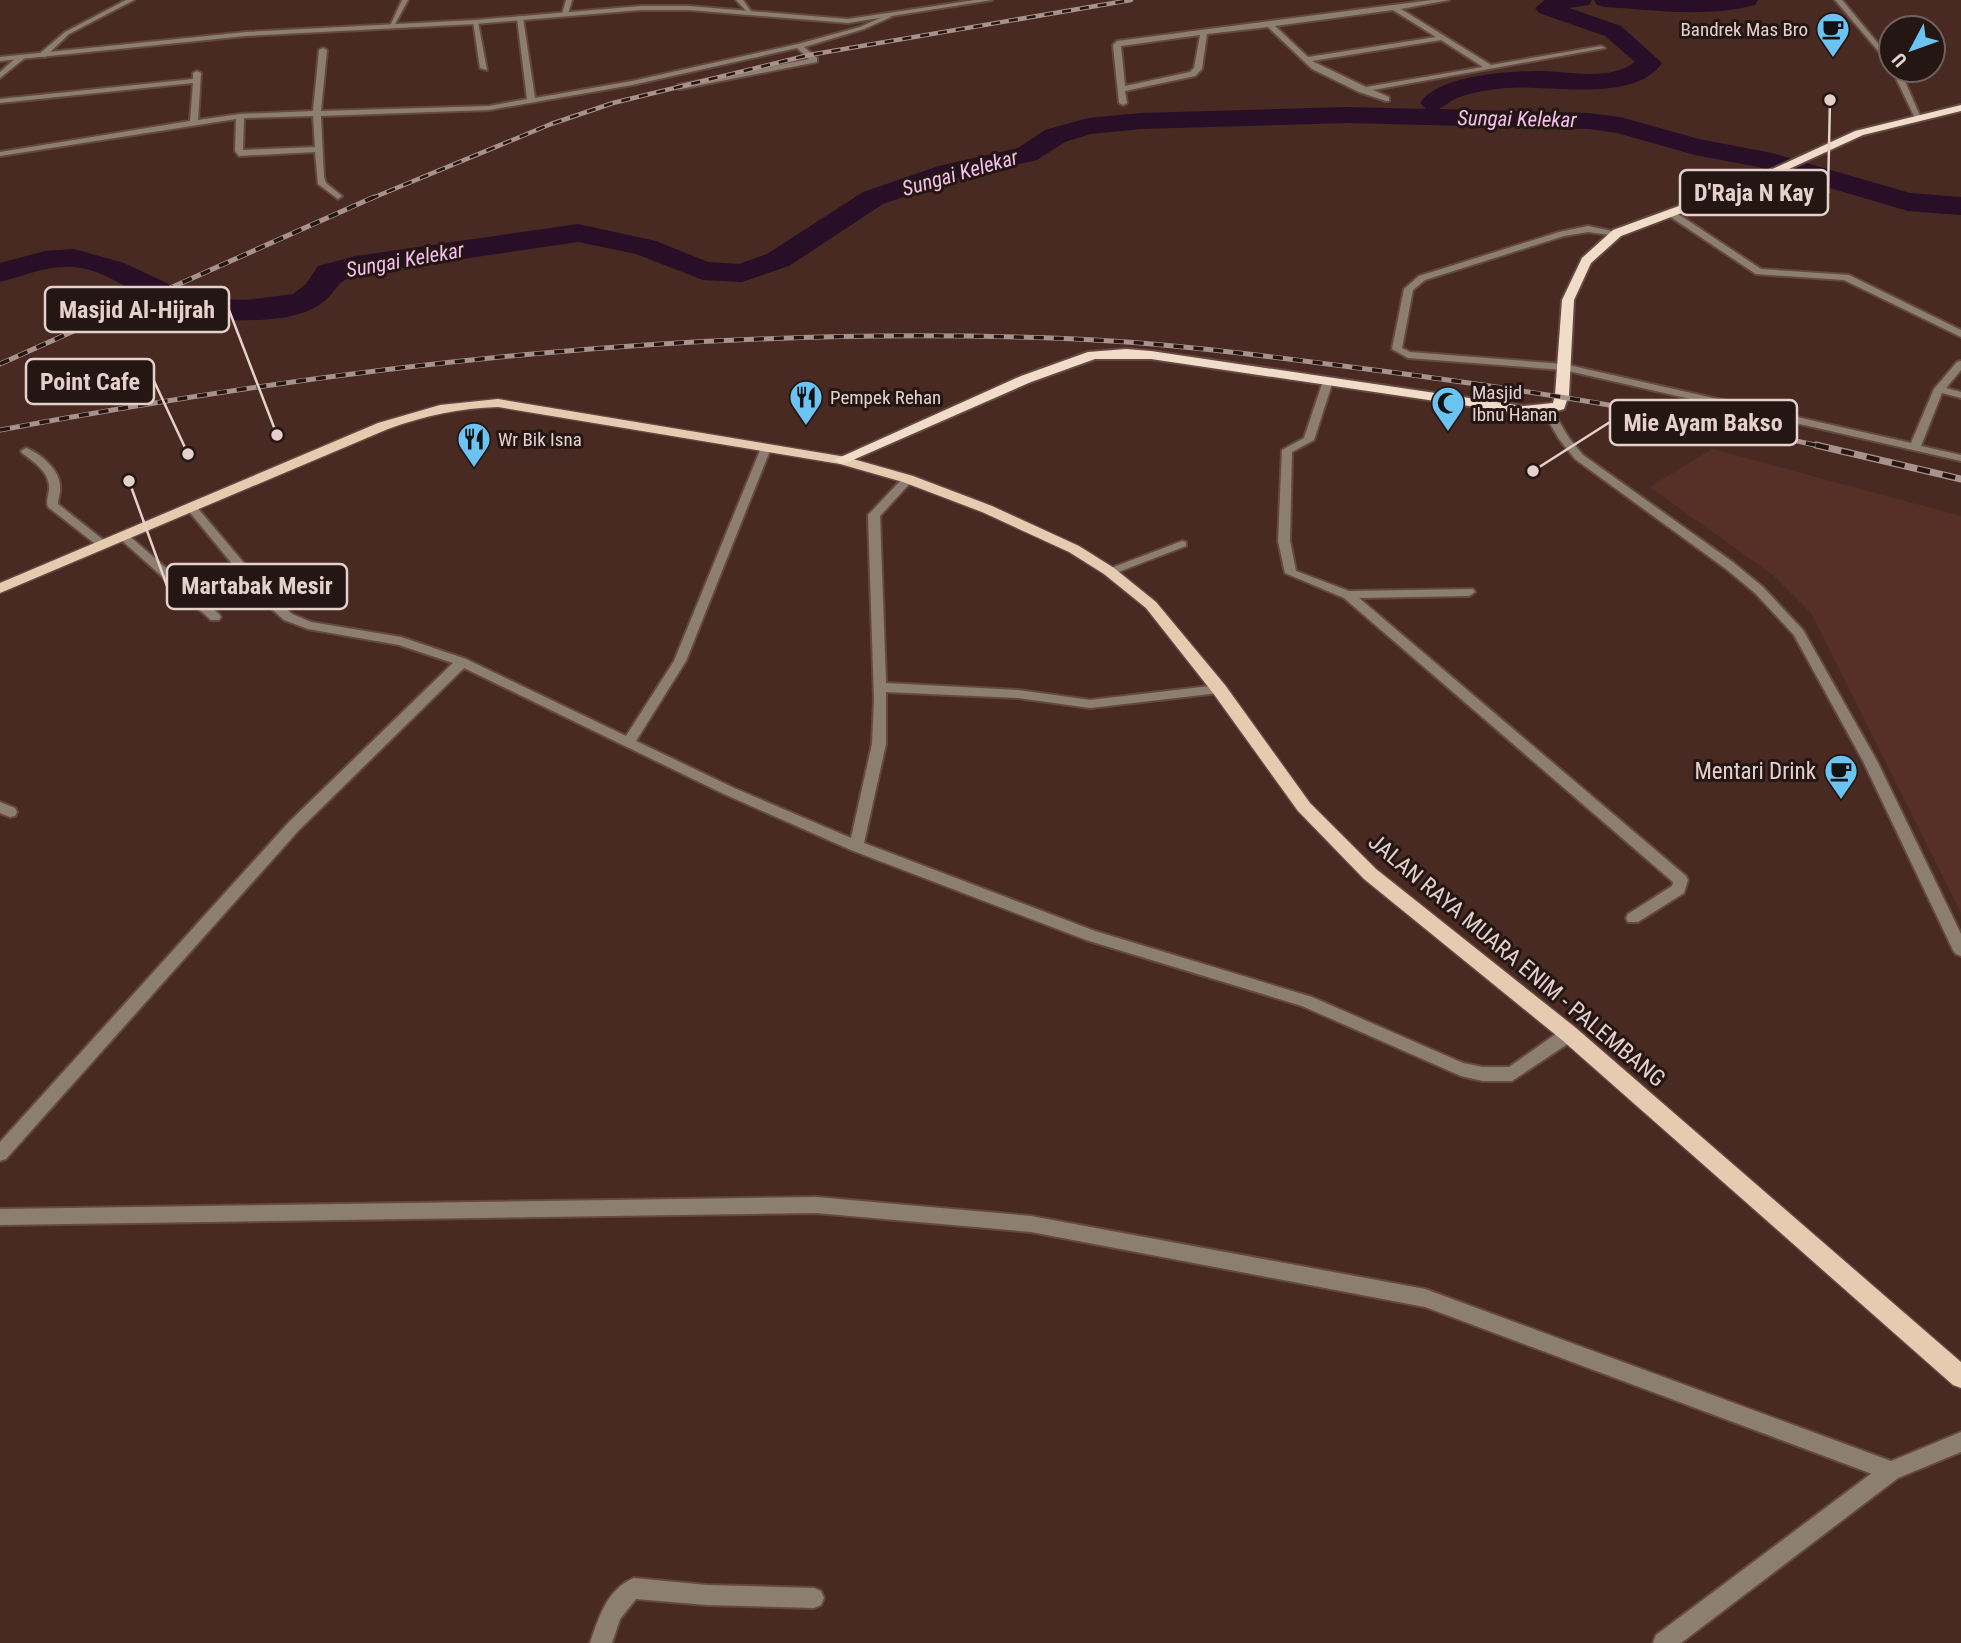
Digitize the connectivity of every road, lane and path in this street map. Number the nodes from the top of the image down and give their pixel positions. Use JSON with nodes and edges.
{"nodes":[{"id":1,"x":131,"y":0,"type":"edge"},
{"id":2,"x":405,"y":0,"type":"edge"},
{"id":3,"x":569,"y":0,"type":"edge"},
{"id":4,"x":739,"y":0,"type":"edge"},
{"id":5,"x":989,"y":0,"type":"edge"},
{"id":6,"x":1446,"y":0,"type":"edge"},
{"id":7,"x":1838,"y":0,"type":"edge"},
{"id":8,"x":1395,"y":8,"type":"junction"},
{"id":9,"x":751,"y":13,"type":"junction"},
{"id":10,"x":565,"y":14,"type":"junction"},
{"id":11,"x":889,"y":16,"type":"junction"},
{"id":12,"x":520,"y":18,"type":"junction"},
{"id":13,"x":475,"y":22,"type":"junction"},
{"id":14,"x":1270,"y":25,"type":"junction"},
{"id":15,"x":391,"y":27,"type":"junction"},
{"id":16,"x":1204,"y":33,"type":"junction"},
{"id":17,"x":1442,"y":38,"type":"junction"},
{"id":18,"x":799,"y":46,"type":"junction"},
{"id":19,"x":1877,"y":47,"type":"edge"},
{"id":20,"x":1601,"y":48,"type":"dead end"},
{"id":21,"x":323,"y":50,"type":"dead end"},
{"id":22,"x":42,"y":55,"type":"junction"},
{"id":23,"x":22,"y":57,"type":"junction"},
{"id":24,"x":0,"y":59,"type":"edge"},
{"id":25,"x":1305,"y":60,"type":"junction"},
{"id":26,"x":1489,"y":67,"type":"junction"},
{"id":27,"x":484,"y":68,"type":"dead end"},
{"id":28,"x":197,"y":71,"type":"dead end"},
{"id":29,"x":0,"y":75,"type":"edge"},
{"id":30,"x":195,"y":81,"type":"junction"},
{"id":31,"x":1903,"y":84,"type":"edge"},
{"id":32,"x":681,"y":87,"type":"dead end"},
{"id":33,"x":1122,"y":89,"type":"junction"},
{"id":34,"x":1362,"y":90,"type":"junction"},
{"id":35,"x":1386,"y":99,"type":"dead end"},
{"id":36,"x":0,"y":100,"type":"edge"},
{"id":37,"x":531,"y":100,"type":"junction"},
{"id":38,"x":1123,"y":103,"type":"dead end"},
{"id":39,"x":1961,"y":108,"type":"edge"},
{"id":40,"x":317,"y":113,"type":"junction"},
{"id":41,"x":240,"y":116,"type":"junction"},
{"id":42,"x":1918,"y":117,"type":"junction"},
{"id":43,"x":194,"y":121,"type":"junction"},
{"id":44,"x":318,"y":149,"type":"junction"},
{"id":45,"x":0,"y":154,"type":"edge"},
{"id":46,"x":338,"y":196,"type":"dead end"},
{"id":47,"x":1672,"y":214,"type":"junction"},
{"id":48,"x":1617,"y":233,"type":"junction"},
{"id":49,"x":1961,"y":334,"type":"edge"},
{"id":50,"x":1961,"y":364,"type":"edge"},
{"id":51,"x":1564,"y":367,"type":"junction"},
{"id":52,"x":1328,"y":382,"type":"junction"},
{"id":53,"x":1939,"y":389,"type":"junction"},
{"id":54,"x":1961,"y":395,"type":"edge"},
{"id":55,"x":1547,"y":410,"type":"junction"},
{"id":56,"x":1915,"y":446,"type":"junction"},
{"id":57,"x":766,"y":448,"type":"junction"},
{"id":58,"x":26,"y":451,"type":"dead end"},
{"id":59,"x":1961,"y":458,"type":"edge"},
{"id":60,"x":841,"y":460,"type":"junction"},
{"id":61,"x":908,"y":479,"type":"junction"},
{"id":62,"x":191,"y":507,"type":"junction"},
{"id":63,"x":123,"y":536,"type":"junction"},
{"id":64,"x":102,"y":544,"type":"junction"},
{"id":65,"x":1182,"y":544,"type":"dead end"},
{"id":66,"x":1109,"y":570,"type":"junction"},
{"id":67,"x":0,"y":588,"type":"edge"},
{"id":68,"x":1469,"y":592,"type":"dead end"},
{"id":69,"x":1348,"y":595,"type":"junction"},
{"id":70,"x":215,"y":617,"type":"dead end"},
{"id":71,"x":462,"y":663,"type":"junction"},
{"id":72,"x":879,"y":687,"type":"junction"},
{"id":73,"x":1219,"y":689,"type":"junction"},
{"id":74,"x":628,"y":743,"type":"junction"},
{"id":75,"x":856,"y":846,"type":"junction"},
{"id":76,"x":1633,"y":918,"type":"dead end"},
{"id":77,"x":1961,"y":950,"type":"edge"},
{"id":78,"x":1569,"y":1034,"type":"junction"},
{"id":79,"x":0,"y":1153,"type":"edge"},
{"id":80,"x":0,"y":1217,"type":"edge"},
{"id":81,"x":1961,"y":1377,"type":"edge"},
{"id":82,"x":1961,"y":1442,"type":"edge"},
{"id":83,"x":1891,"y":1471,"type":"junction"},
{"id":84,"x":814,"y":1598,"type":"dead end"},
{"id":85,"x":601,"y":1643,"type":"edge"},
{"id":86,"x":1664,"y":1643,"type":"edge"}],
"edges":[{"from":1,"to":22,"type":"street"},
{"from":2,"to":15,"type":"street"},
{"from":3,"to":10,"type":"street"},
{"from":4,"to":9,"type":"street"},
{"from":5,"to":11,"type":"street"},
{"from":6,"to":8,"type":"street"},
{"from":7,"to":19,"type":"street"},
{"from":8,"to":14,"type":"street"},
{"from":8,"to":17,"type":"street"},
{"from":9,"to":10,"type":"street"},
{"from":9,"to":11,"type":"street"},
{"from":10,"to":12,"type":"street"},
{"from":11,"to":18,"type":"street"},
{"from":12,"to":13,"type":"street"},
{"from":12,"to":37,"type":"street"},
{"from":13,"to":15,"type":"street"},
{"from":13,"to":27,"type":"street"},
{"from":14,"to":16,"type":"street"},
{"from":14,"to":25,"type":"street"},
{"from":15,"to":22,"type":"street"},
{"from":16,"to":33,"type":"street"},
{"from":16,"to":33,"type":"street"},
{"from":17,"to":25,"type":"street"},
{"from":17,"to":26,"type":"street"},
{"from":18,"to":32,"type":"street"},
{"from":18,"to":37,"type":"street"},
{"from":20,"to":26,"type":"street"},
{"from":21,"to":40,"type":"street"},
{"from":22,"to":23,"type":"street"},
{"from":23,"to":24,"type":"street"},
{"from":23,"to":29,"type":"street"},
{"from":25,"to":34,"type":"street"},
{"from":26,"to":34,"type":"street"},
{"from":28,"to":30,"type":"street"},
{"from":30,"to":36,"type":"street"},
{"from":30,"to":43,"type":"street"},
{"from":31,"to":42,"type":"street"},
{"from":33,"to":38,"type":"street"},
{"from":34,"to":35,"type":"street"},
{"from":37,"to":40,"type":"street"},
{"from":39,"to":42,"type":"highway"},
{"from":40,"to":41,"type":"street"},
{"from":40,"to":44,"type":"street"},
{"from":41,"to":43,"type":"street"},
{"from":41,"to":44,"type":"street"},
{"from":42,"to":47,"type":"highway"},
{"from":43,"to":45,"type":"street"},
{"from":44,"to":46,"type":"street"},
{"from":47,"to":48,"type":"highway"},
{"from":47,"to":49,"type":"street"},
{"from":48,"to":51,"type":"highway"},
{"from":48,"to":51,"type":"street"},
{"from":50,"to":53,"type":"street"},
{"from":51,"to":55,"type":"highway"},
{"from":51,"to":56,"type":"street"},
{"from":52,"to":55,"type":"highway"},
{"from":52,"to":60,"type":"highway"},
{"from":52,"to":69,"type":"street"},
{"from":53,"to":54,"type":"street"},
{"from":53,"to":56,"type":"street"},
{"from":55,"to":77,"type":"street"},
{"from":56,"to":59,"type":"street"},
{"from":57,"to":60,"type":"main road","name":"JALAN RAYA MUARA ENIM - PALEMBANG"},
{"from":57,"to":62,"type":"main road","name":"JALAN RAYA MUARA ENIM - PALEMBANG"},
{"from":57,"to":74,"type":"street"},
{"from":58,"to":64,"type":"street"},
{"from":60,"to":61,"type":"main road","name":"JALAN RAYA MUARA ENIM - PALEMBANG"},
{"from":61,"to":66,"type":"main road","name":"JALAN RAYA MUARA ENIM - PALEMBANG"},
{"from":61,"to":72,"type":"street"},
{"from":62,"to":63,"type":"main road","name":"JALAN RAYA MUARA ENIM - PALEMBANG"},
{"from":62,"to":71,"type":"street"},
{"from":63,"to":64,"type":"main road","name":"JALAN RAYA MUARA ENIM - PALEMBANG"},
{"from":63,"to":70,"type":"street"},
{"from":64,"to":67,"type":"main road","name":"JALAN RAYA MUARA ENIM - PALEMBANG"},
{"from":65,"to":66,"type":"street"},
{"from":66,"to":73,"type":"main road","name":"JALAN RAYA MUARA ENIM - PALEMBANG"},
{"from":68,"to":69,"type":"street"},
{"from":69,"to":76,"type":"street"},
{"from":71,"to":74,"type":"street"},
{"from":71,"to":79,"type":"street"},
{"from":72,"to":73,"type":"street"},
{"from":72,"to":75,"type":"street"},
{"from":73,"to":78,"type":"main road","name":"JALAN RAYA MUARA ENIM - PALEMBANG"},
{"from":74,"to":75,"type":"street"},
{"from":75,"to":78,"type":"street"},
{"from":78,"to":81,"type":"main road","name":"JALAN RAYA MUARA ENIM - PALEMBANG"},
{"from":80,"to":83,"type":"street"},
{"from":82,"to":83,"type":"street"},
{"from":83,"to":86,"type":"street"},
{"from":84,"to":85,"type":"street"}]}
